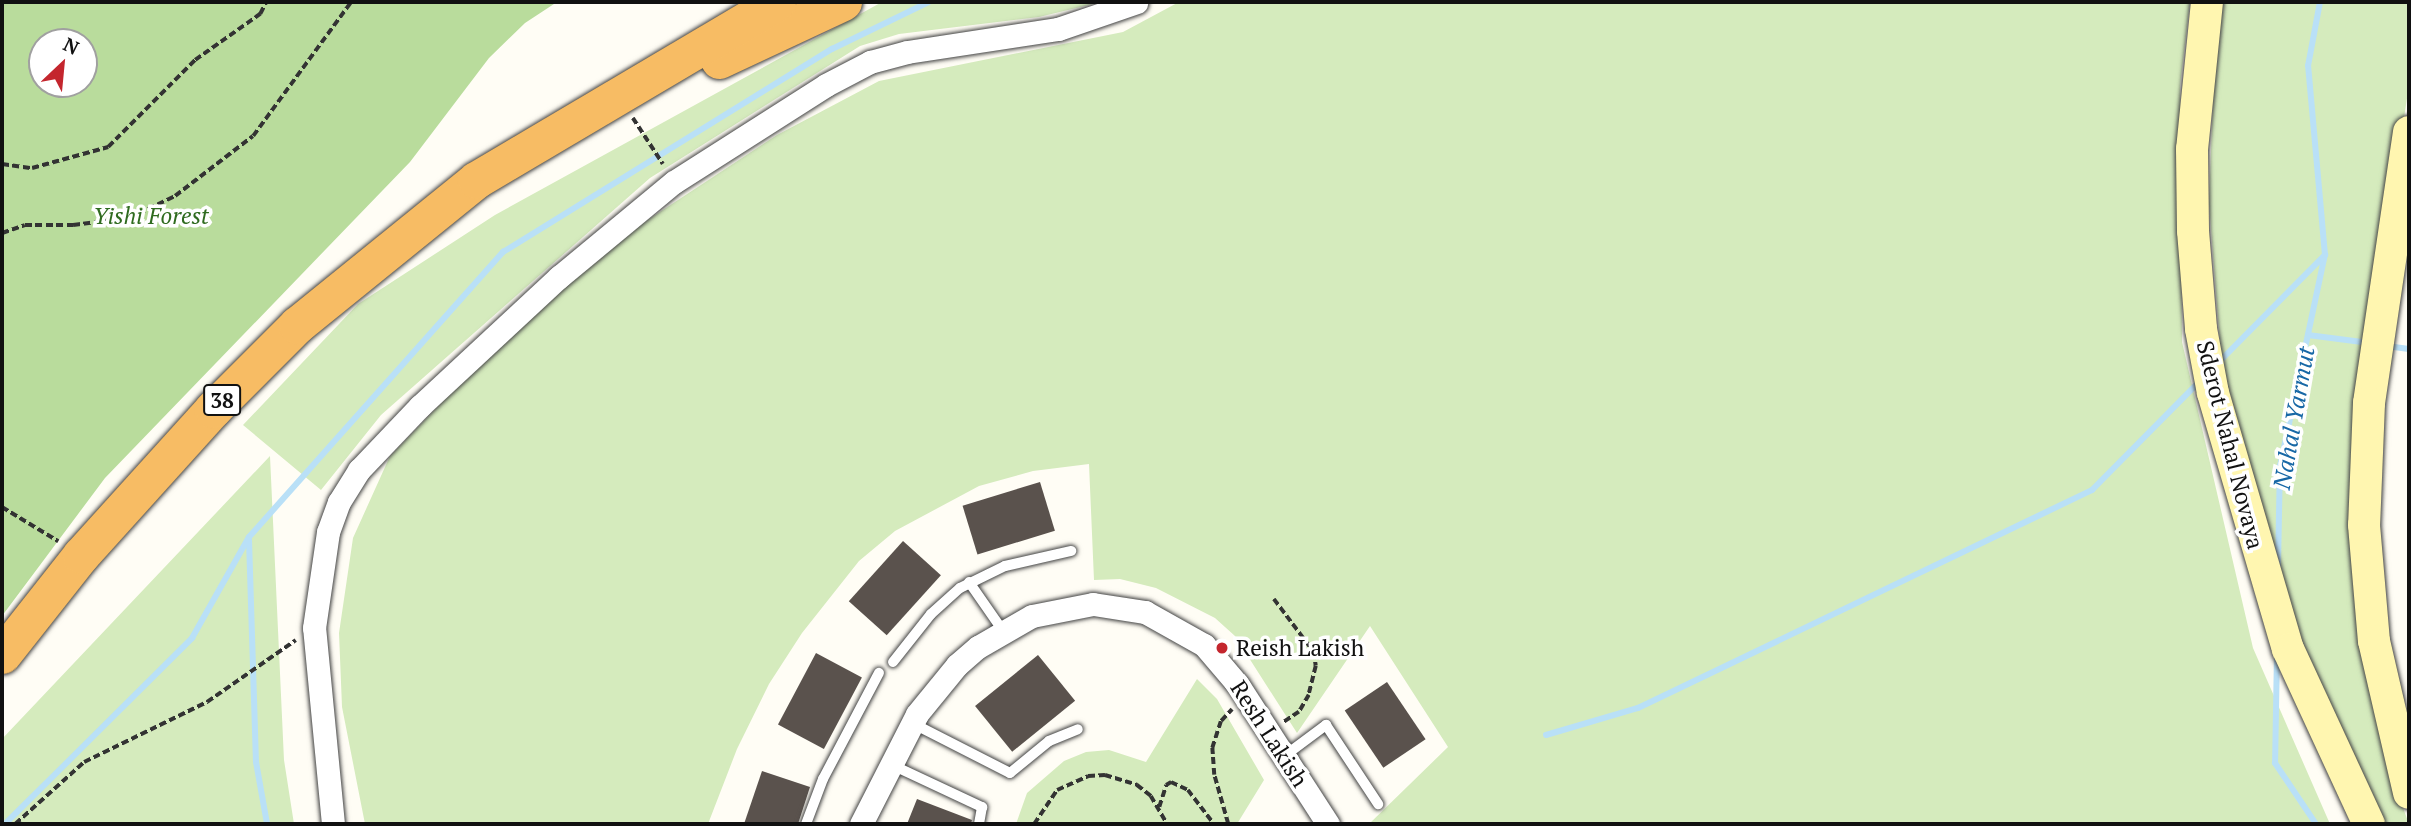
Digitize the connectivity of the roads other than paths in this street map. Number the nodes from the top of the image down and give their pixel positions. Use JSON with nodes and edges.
{"nodes":[{"id":1,"x":777,"y":2,"type":"edge"},
{"id":2,"x":843,"y":2,"type":"edge"},
{"id":3,"x":1138,"y":2,"type":"edge"},
{"id":4,"x":2207,"y":2,"type":"edge"},
{"id":5,"x":2409,"y":132,"type":"edge"},
{"id":6,"x":476,"y":180,"type":"junction"},
{"id":7,"x":1070,"y":551,"type":"dead end"},
{"id":8,"x":969,"y":582,"type":"junction"},
{"id":9,"x":1003,"y":631,"type":"junction"},
{"id":10,"x":2,"y":654,"type":"edge"},
{"id":11,"x":893,"y":662,"type":"dead end"},
{"id":12,"x":879,"y":673,"type":"dead end"},
{"id":13,"x":912,"y":723,"type":"junction"},
{"id":14,"x":1078,"y":729,"type":"dead end"},
{"id":15,"x":1283,"y":758,"type":"junction"},
{"id":16,"x":890,"y":764,"type":"junction"},
{"id":17,"x":2409,"y":793,"type":"edge"},
{"id":18,"x":1378,"y":804,"type":"dead end"},
{"id":19,"x":333,"y":824,"type":"edge"},
{"id":20,"x":806,"y":824,"type":"edge"},
{"id":21,"x":861,"y":824,"type":"edge"},
{"id":22,"x":979,"y":824,"type":"edge"},
{"id":23,"x":1328,"y":824,"type":"edge"},
{"id":24,"x":2369,"y":824,"type":"edge"}],
"edges":[{"from":1,"to":6,"type":"highway","number":"38"},
{"from":2,"to":6,"type":"highway","number":"38"},
{"from":3,"to":19,"type":"street"},
{"from":4,"to":24,"type":"main road","name":"Sderot Nahal Novaya"},
{"from":5,"to":17,"type":"main road"},
{"from":6,"to":10,"type":"highway","number":"38"},
{"from":7,"to":8,"type":"lane"},
{"from":8,"to":9,"type":"lane"},
{"from":8,"to":11,"type":"lane"},
{"from":9,"to":13,"type":"street","name":"Resh Lakish"},
{"from":9,"to":15,"type":"street","name":"Resh Lakish"},
{"from":12,"to":20,"type":"lane"},
{"from":13,"to":14,"type":"lane"},
{"from":13,"to":16,"type":"street","name":"Resh Lakish"},
{"from":15,"to":18,"type":"lane"},
{"from":15,"to":23,"type":"street","name":"Resh Lakish"},
{"from":16,"to":21,"type":"street","name":"Resh Lakish"},
{"from":16,"to":22,"type":"lane"}]}
